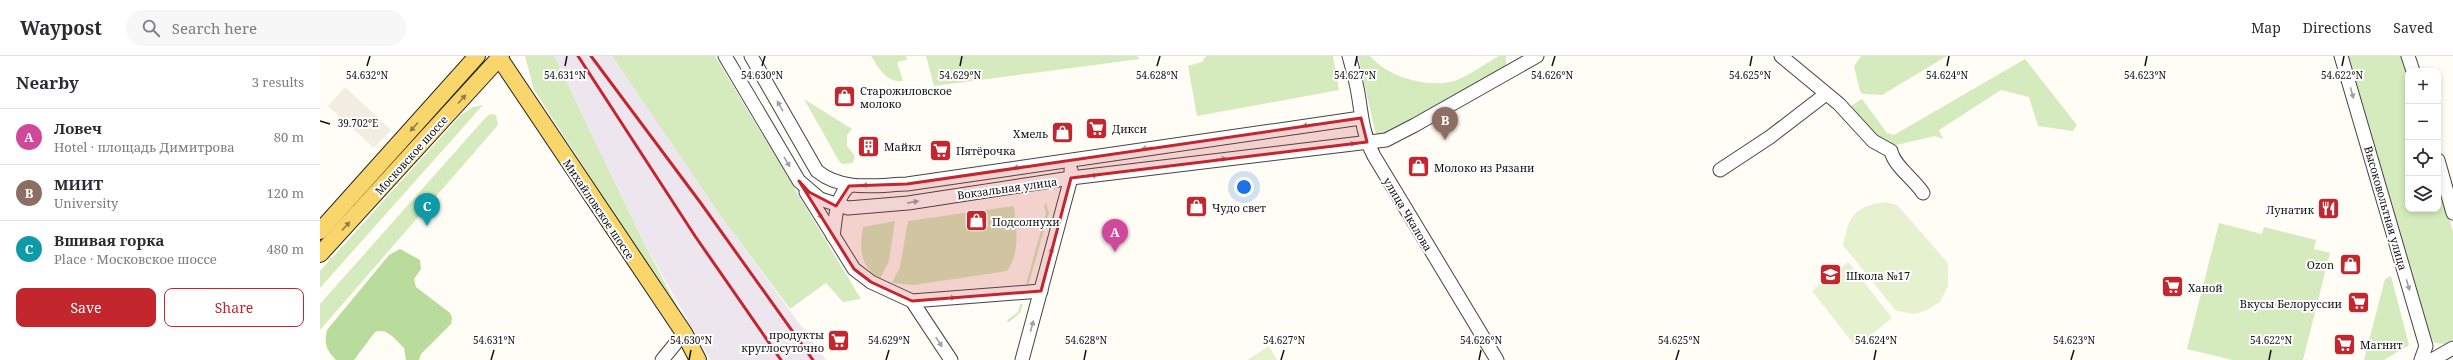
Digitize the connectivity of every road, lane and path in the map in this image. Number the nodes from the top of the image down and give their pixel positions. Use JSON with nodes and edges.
{"nodes":[{"id":1,"x":477,"y":56,"type":"edge"},
{"id":2,"x":725,"y":56,"type":"edge"},
{"id":3,"x":751,"y":56,"type":"edge"},
{"id":4,"x":1349,"y":56,"type":"edge"},
{"id":5,"x":1537,"y":56,"type":"edge"},
{"id":6,"x":1781,"y":56,"type":"edge"},
{"id":7,"x":2341,"y":56,"type":"edge"},
{"id":8,"x":2408,"y":56,"type":"edge"},
{"id":9,"x":500,"y":57,"type":"edge"},
{"id":10,"x":2412,"y":68,"type":"edge"},
{"id":11,"x":1826,"y":94,"type":"junction"},
{"id":12,"x":1360,"y":118,"type":"junction"},
{"id":13,"x":1367,"y":142,"type":"junction"},
{"id":14,"x":1071,"y":159,"type":"junction"},
{"id":15,"x":1720,"y":170,"type":"dead end"},
{"id":16,"x":2441,"y":171,"type":"edge"},
{"id":17,"x":1071,"y":178,"type":"junction"},
{"id":18,"x":798,"y":181,"type":"junction"},
{"id":19,"x":849,"y":186,"type":"junction"},
{"id":20,"x":1923,"y":192,"type":"dead end"},
{"id":21,"x":838,"y":206,"type":"junction"},
{"id":22,"x":2453,"y":213,"type":"edge"},
{"id":23,"x":320,"y":231,"type":"edge"},
{"id":24,"x":833,"y":236,"type":"junction"},
{"id":25,"x":320,"y":254,"type":"edge"},
{"id":26,"x":1041,"y":291,"type":"junction"},
{"id":27,"x":912,"y":300,"type":"junction"},
{"id":28,"x":684,"y":333,"type":"junction"},
{"id":29,"x":2453,"y":348,"type":"edge"},
{"id":30,"x":662,"y":360,"type":"edge"},
{"id":31,"x":698,"y":360,"type":"edge"},
{"id":32,"x":951,"y":360,"type":"edge"},
{"id":33,"x":1022,"y":360,"type":"edge"},
{"id":34,"x":1497,"y":360,"type":"edge"},
{"id":35,"x":2430,"y":360,"type":"edge"}],
"edges":[{"from":1,"to":23,"type":"main road","name":"Московское шоссе","one_way":true},
{"from":2,"to":18,"type":"street","name":"Вокзальная улица","one_way":true},
{"from":19,"to":3,"type":"street","name":"Вокзальная улица","one_way":true},
{"from":4,"to":12,"type":"street","name":"улица Чкалова"},
{"from":5,"to":13,"type":"street","name":"Вокзальная улица"},
{"from":6,"to":11,"type":"street"},
{"from":7,"to":35,"type":"street","name":"Высоковольтная улица","one_way":true},
{"from":8,"to":10,"type":"street"},
{"from":25,"to":9,"type":"main road","name":"Московское шоссе","one_way":true},
{"from":9,"to":28,"type":"main road","name":"Михайловское шоссе"},
{"from":11,"to":15,"type":"street"},
{"from":11,"to":20,"type":"street"},
{"from":12,"to":13,"type":"street","name":"улица Чкалова"},
{"from":12,"to":14,"type":"street","name":"Вокзальная улица","one_way":true},
{"from":17,"to":13,"type":"street","name":"Вокзальная улица","one_way":true},
{"from":13,"to":34,"type":"street","name":"улица Чкалова"},
{"from":14,"to":17,"type":"street"},
{"from":14,"to":19,"type":"street","name":"Вокзальная улица","one_way":true},
{"from":16,"to":22,"type":"street"},
{"from":21,"to":17,"type":"street","name":"Вокзальная улица","one_way":true},
{"from":26,"to":17,"type":"street","one_way":true},
{"from":18,"to":21,"type":"street","name":"Вокзальная улица"},
{"from":18,"to":24,"type":"street","one_way":true},
{"from":19,"to":21,"type":"street"},
{"from":21,"to":24,"type":"street"},
{"from":24,"to":27,"type":"street"},
{"from":27,"to":26,"type":"street","one_way":true},
{"from":33,"to":26,"type":"street","one_way":true},
{"from":27,"to":32,"type":"street","one_way":true},
{"from":28,"to":30,"type":"street"},
{"from":28,"to":31,"type":"main road","name":"Михайловское шоссе"},
{"from":29,"to":35,"type":"street"}]}
